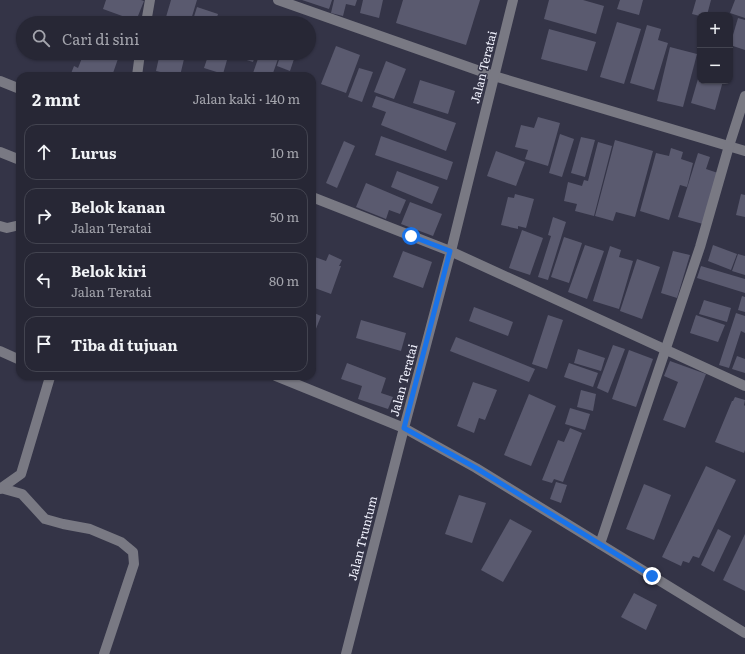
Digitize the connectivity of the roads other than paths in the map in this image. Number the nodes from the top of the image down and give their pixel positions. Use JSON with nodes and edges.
{"nodes":[{"id":1,"x":150,"y":0,"type":"edge"},
{"id":2,"x":278,"y":0,"type":"edge"},
{"id":3,"x":513,"y":0,"type":"edge"},
{"id":4,"x":147,"y":16,"type":"edge"},
{"id":5,"x":139,"y":60,"type":"edge"},
{"id":6,"x":137,"y":72,"type":"edge"},
{"id":7,"x":494,"y":76,"type":"junction"},
{"id":8,"x":0,"y":81,"type":"edge"},
{"id":9,"x":16,"y":87,"type":"edge"},
{"id":10,"x":745,"y":96,"type":"edge"},
{"id":11,"x":729,"y":146,"type":"junction"},
{"id":12,"x":745,"y":150,"type":"edge"},
{"id":13,"x":0,"y":152,"type":"edge"},
{"id":14,"x":16,"y":158,"type":"edge"},
{"id":15,"x":316,"y":199,"type":"edge"},
{"id":16,"x":0,"y":226,"type":"edge"},
{"id":17,"x":16,"y":226,"type":"edge"},
{"id":18,"x":450,"y":251,"type":"junction"},
{"id":19,"x":665,"y":350,"type":"junction"},
{"id":20,"x":0,"y":351,"type":"edge"},
{"id":21,"x":16,"y":358,"type":"edge"},
{"id":22,"x":49,"y":380,"type":"edge"},
{"id":23,"x":286,"y":380,"type":"edge"},
{"id":24,"x":745,"y":386,"type":"edge"},
{"id":25,"x":404,"y":428,"type":"junction"},
{"id":26,"x":1,"y":489,"type":"edge"},
{"id":27,"x":600,"y":544,"type":"junction"},
{"id":28,"x":745,"y":633,"type":"edge"},
{"id":29,"x":104,"y":654,"type":"edge"},
{"id":30,"x":346,"y":654,"type":"edge"}],
"edges":[{"from":1,"to":4,"type":"street"},
{"from":2,"to":7,"type":"street"},
{"from":3,"to":7,"type":"street","name":"Jalan Teratai"},
{"from":5,"to":6,"type":"street"},
{"from":7,"to":11,"type":"street"},
{"from":7,"to":18,"type":"street","name":"Jalan Teratai"},
{"from":8,"to":9,"type":"street"},
{"from":10,"to":11,"type":"street"},
{"from":11,"to":12,"type":"street"},
{"from":11,"to":19,"type":"street"},
{"from":13,"to":14,"type":"street"},
{"from":15,"to":18,"type":"street"},
{"from":16,"to":17,"type":"street"},
{"from":18,"to":19,"type":"street"},
{"from":18,"to":25,"type":"street","name":"Jalan Teratai"},
{"from":19,"to":24,"type":"street"},
{"from":19,"to":27,"type":"street"},
{"from":20,"to":21,"type":"street"},
{"from":22,"to":26,"type":"street"},
{"from":23,"to":25,"type":"street"},
{"from":25,"to":27,"type":"street","name":"Jalan Teratai"},
{"from":25,"to":30,"type":"street","name":"Jalan Truntum"},
{"from":26,"to":29,"type":"street"},
{"from":27,"to":28,"type":"street","name":"Jalan Teratai"}]}
